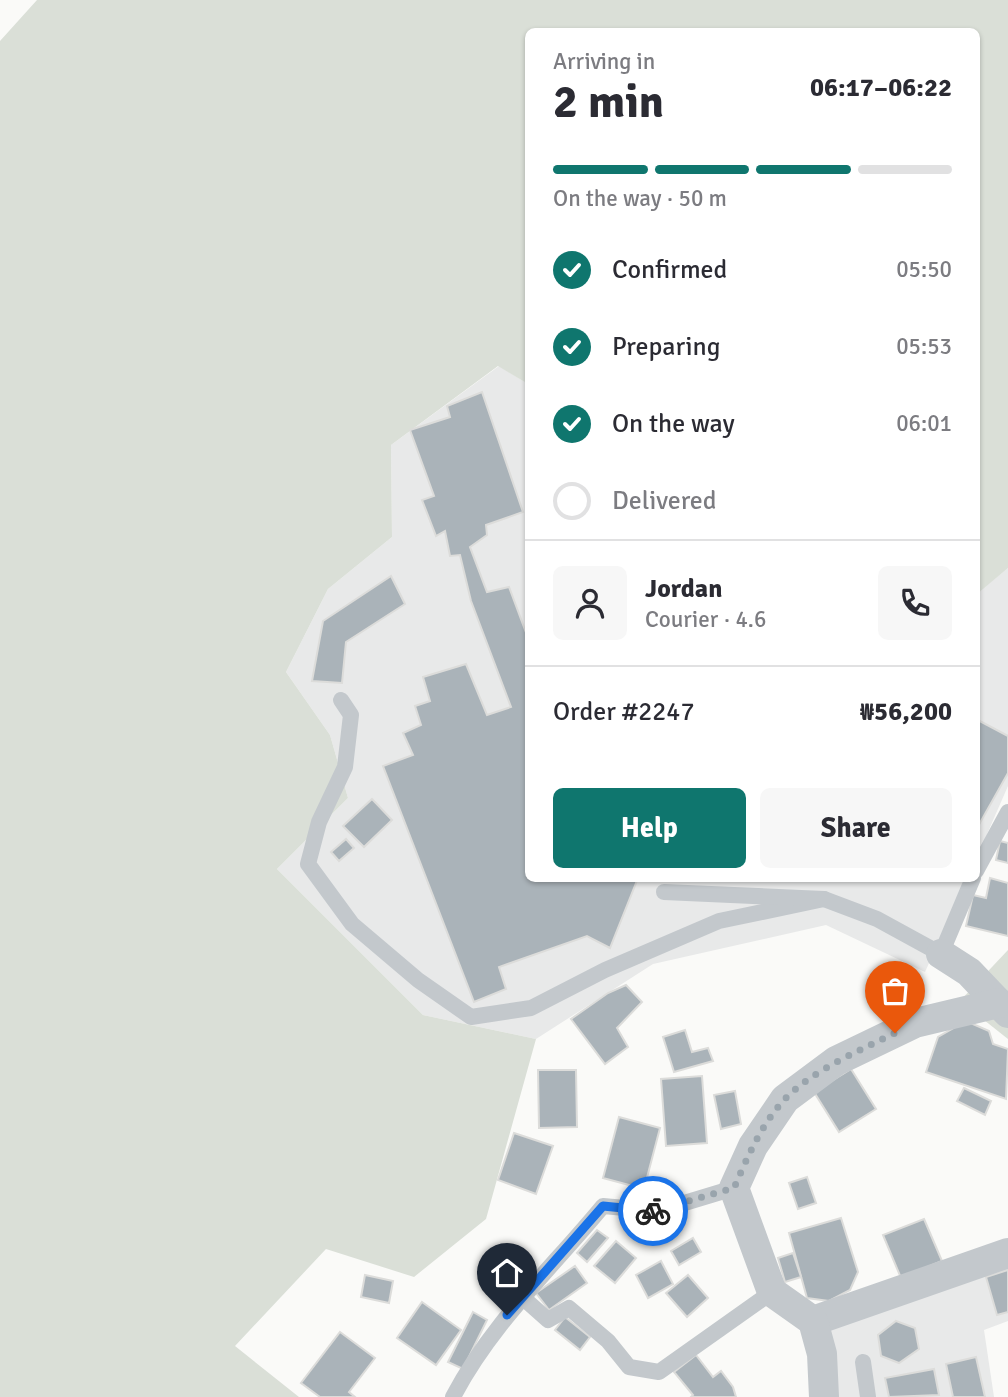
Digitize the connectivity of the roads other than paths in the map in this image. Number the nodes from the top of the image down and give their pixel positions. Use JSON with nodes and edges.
{"nodes":[{"id":1,"x":341,"y":700,"type":"dead end"},
{"id":2,"x":1008,"y":812,"type":"edge"},
{"id":3,"x":980,"y":864,"type":"edge"},
{"id":4,"x":971,"y":882,"type":"edge"},
{"id":5,"x":664,"y":892,"type":"dead end"},
{"id":6,"x":824,"y":899,"type":"junction"},
{"id":7,"x":941,"y":954,"type":"junction"},
{"id":8,"x":1003,"y":1008,"type":"edge"},
{"id":9,"x":734,"y":1188,"type":"junction"},
{"id":10,"x":1008,"y":1253,"type":"edge"},
{"id":11,"x":772,"y":1292,"type":"junction"},
{"id":12,"x":522,"y":1296,"type":"junction"},
{"id":13,"x":813,"y":1321,"type":"junction"},
{"id":14,"x":863,"y":1362,"type":"dead end"},
{"id":15,"x":453,"y":1397,"type":"edge"},
{"id":16,"x":824,"y":1397,"type":"edge"},
{"id":17,"x":868,"y":1397,"type":"edge"}],
"edges":[{"from":1,"to":6,"type":"lane"},
{"from":2,"to":3,"type":"lane"},
{"from":4,"to":7,"type":"lane"},
{"from":5,"to":6,"type":"lane"},
{"from":6,"to":7,"type":"lane"},
{"from":7,"to":8,"type":"street"},
{"from":8,"to":9,"type":"street"},
{"from":9,"to":11,"type":"street"},
{"from":9,"to":12,"type":"lane"},
{"from":10,"to":13,"type":"street"},
{"from":11,"to":12,"type":"lane"},
{"from":11,"to":13,"type":"street"},
{"from":12,"to":15,"type":"lane"},
{"from":13,"to":16,"type":"street"},
{"from":14,"to":17,"type":"lane"}]}
